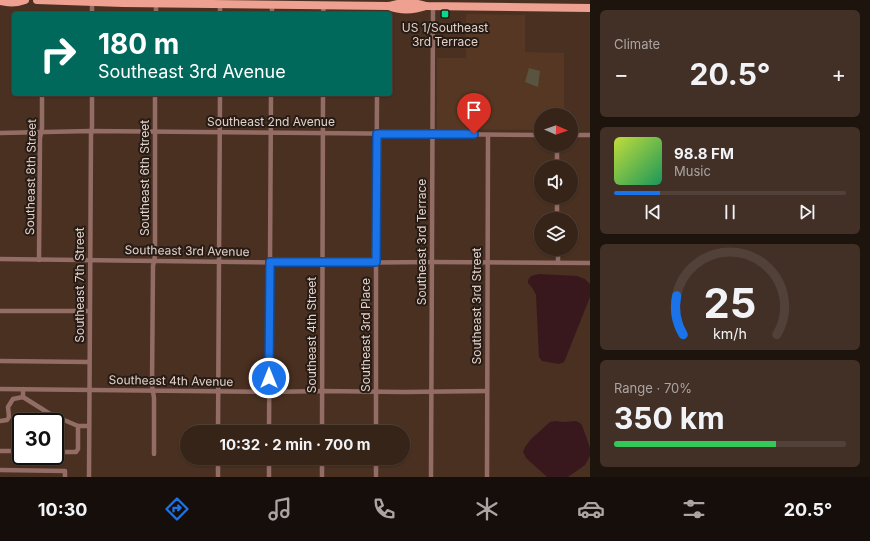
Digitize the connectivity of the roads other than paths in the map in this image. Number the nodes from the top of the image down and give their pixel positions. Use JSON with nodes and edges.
{"nodes":[{"id":1,"x":25,"y":0,"type":"edge"},
{"id":2,"x":37,"y":0,"type":"edge"},
{"id":3,"x":0,"y":1,"type":"edge"},
{"id":4,"x":92,"y":2,"type":"junction"},
{"id":5,"x":123,"y":2,"type":"edge"},
{"id":6,"x":187,"y":2,"type":"edge"},
{"id":7,"x":253,"y":2,"type":"edge"},
{"id":8,"x":492,"y":3,"type":"edge"},
{"id":9,"x":156,"y":4,"type":"junction"},
{"id":10,"x":220,"y":4,"type":"junction"},
{"id":11,"x":272,"y":5,"type":"junction"},
{"id":12,"x":321,"y":6,"type":"edge"},
{"id":13,"x":430,"y":6,"type":"junction"},
{"id":14,"x":590,"y":8,"type":"edge"},
{"id":15,"x":92,"y":12,"type":"edge"},
{"id":16,"x":156,"y":12,"type":"edge"},
{"id":17,"x":220,"y":12,"type":"edge"},
{"id":18,"x":272,"y":12,"type":"edge"},
{"id":19,"x":42,"y":96,"type":"edge"},
{"id":20,"x":92,"y":96,"type":"edge"},
{"id":21,"x":155,"y":96,"type":"edge"},
{"id":22,"x":220,"y":96,"type":"edge"},
{"id":23,"x":271,"y":96,"type":"edge"},
{"id":24,"x":323,"y":96,"type":"edge"},
{"id":25,"x":377,"y":96,"type":"edge"},
{"id":26,"x":91,"y":131,"type":"junction"},
{"id":27,"x":41,"y":132,"type":"junction"},
{"id":28,"x":155,"y":132,"type":"junction"},
{"id":29,"x":220,"y":132,"type":"junction"},
{"id":30,"x":271,"y":132,"type":"junction"},
{"id":31,"x":0,"y":133,"type":"edge"},
{"id":32,"x":323,"y":133,"type":"junction"},
{"id":33,"x":377,"y":134,"type":"junction"},
{"id":34,"x":432,"y":134,"type":"junction"},
{"id":35,"x":488,"y":135,"type":"junction"},
{"id":36,"x":534,"y":135,"type":"edge"},
{"id":37,"x":578,"y":135,"type":"edge"},
{"id":38,"x":590,"y":135,"type":"edge"},
{"id":39,"x":558,"y":256,"type":"edge"},
{"id":40,"x":0,"y":259,"type":"edge"},
{"id":41,"x":39,"y":260,"type":"junction"},
{"id":42,"x":154,"y":260,"type":"junction"},
{"id":43,"x":90,"y":261,"type":"junction"},
{"id":44,"x":219,"y":261,"type":"junction"},
{"id":45,"x":270,"y":262,"type":"junction"},
{"id":46,"x":322,"y":262,"type":"junction"},
{"id":47,"x":376,"y":262,"type":"junction"},
{"id":48,"x":431,"y":262,"type":"junction"},
{"id":49,"x":487,"y":263,"type":"junction"},
{"id":50,"x":558,"y":263,"type":"junction"},
{"id":51,"x":590,"y":264,"type":"edge"},
{"id":52,"x":0,"y":311,"type":"edge"},
{"id":53,"x":89,"y":311,"type":"junction"},
{"id":54,"x":0,"y":360,"type":"edge"},
{"id":55,"x":89,"y":362,"type":"junction"},
{"id":56,"x":0,"y":389,"type":"edge"},
{"id":57,"x":23,"y":389,"type":"junction"},
{"id":58,"x":89,"y":390,"type":"junction"},
{"id":59,"x":153,"y":390,"type":"junction"},
{"id":60,"x":218,"y":391,"type":"junction"},
{"id":61,"x":322,"y":391,"type":"junction"},
{"id":62,"x":487,"y":391,"type":"junction"},
{"id":63,"x":269,"y":392,"type":"junction"},
{"id":64,"x":376,"y":392,"type":"junction"},
{"id":65,"x":431,"y":392,"type":"junction"},
{"id":66,"x":23,"y":397,"type":"junction"},
{"id":67,"x":0,"y":421,"type":"edge"},
{"id":68,"x":218,"y":425,"type":"edge"},
{"id":69,"x":269,"y":425,"type":"edge"},
{"id":70,"x":322,"y":425,"type":"edge"},
{"id":71,"x":376,"y":425,"type":"edge"},
{"id":72,"x":78,"y":426,"type":"junction"},
{"id":73,"x":89,"y":426,"type":"junction"},
{"id":74,"x":0,"y":451,"type":"edge"},
{"id":75,"x":12,"y":451,"type":"edge"},
{"id":76,"x":64,"y":452,"type":"edge"},
{"id":77,"x":154,"y":454,"type":"dead end"},
{"id":78,"x":218,"y":465,"type":"edge"},
{"id":79,"x":269,"y":465,"type":"edge"},
{"id":80,"x":322,"y":465,"type":"edge"},
{"id":81,"x":376,"y":465,"type":"edge"},
{"id":82,"x":0,"y":470,"type":"edge"},
{"id":83,"x":65,"y":477,"type":"edge"},
{"id":84,"x":89,"y":477,"type":"edge"},
{"id":85,"x":218,"y":477,"type":"edge"},
{"id":86,"x":269,"y":477,"type":"edge"},
{"id":87,"x":322,"y":477,"type":"edge"},
{"id":88,"x":376,"y":477,"type":"edge"},
{"id":89,"x":431,"y":477,"type":"edge"},
{"id":90,"x":486,"y":477,"type":"edge"}],
"edges":[{"from":1,"to":3,"type":"main road"},
{"from":2,"to":4,"type":"main road"},
{"from":4,"to":5,"type":"main road"},
{"from":4,"to":15,"type":"street"},
{"from":5,"to":9,"type":"main road"},
{"from":6,"to":9,"type":"main road"},
{"from":6,"to":10,"type":"main road"},
{"from":7,"to":10,"type":"main road"},
{"from":7,"to":11,"type":"main road"},
{"from":8,"to":13,"type":"main road"},
{"from":8,"to":14,"type":"main road"},
{"from":9,"to":16,"type":"street"},
{"from":10,"to":17,"type":"street"},
{"from":11,"to":12,"type":"main road"},
{"from":11,"to":18,"type":"street"},
{"from":12,"to":13,"type":"main road"},
{"from":13,"to":34,"type":"street","name":"Southeast 3rd Terrace"},
{"from":19,"to":27,"type":"street","name":"Southeast 8th Street"},
{"from":20,"to":26,"type":"street","name":"Southeast 7th Street"},
{"from":21,"to":28,"type":"street","name":"Southeast 6th Street"},
{"from":22,"to":29,"type":"street"},
{"from":23,"to":30,"type":"street"},
{"from":24,"to":32,"type":"street","name":"Southeast 4th Street"},
{"from":25,"to":33,"type":"street","name":"Southeast 3rd Place"},
{"from":26,"to":27,"type":"street","name":"Southeast 2nd Avenue"},
{"from":26,"to":28,"type":"street","name":"Southeast 2nd Avenue"},
{"from":26,"to":43,"type":"street","name":"Southeast 7th Street"},
{"from":27,"to":31,"type":"street","name":"Southeast 2nd Avenue"},
{"from":27,"to":41,"type":"street","name":"Southeast 8th Street"},
{"from":28,"to":29,"type":"street","name":"Southeast 2nd Avenue"},
{"from":28,"to":42,"type":"street","name":"Southeast 6th Street"},
{"from":29,"to":30,"type":"street","name":"Southeast 2nd Avenue"},
{"from":29,"to":44,"type":"street"},
{"from":30,"to":32,"type":"street","name":"Southeast 2nd Avenue"},
{"from":30,"to":45,"type":"street"},
{"from":32,"to":33,"type":"street","name":"Southeast 2nd Avenue"},
{"from":32,"to":46,"type":"street","name":"Southeast 4th Street"},
{"from":33,"to":34,"type":"street","name":"Southeast 2nd Avenue"},
{"from":33,"to":47,"type":"street","name":"Southeast 3rd Place"},
{"from":34,"to":35,"type":"street","name":"Southeast 2nd Avenue"},
{"from":34,"to":48,"type":"street","name":"Southeast 3rd Terrace"},
{"from":35,"to":36,"type":"street","name":"Southeast 2nd Avenue"},
{"from":35,"to":49,"type":"street","name":"Southeast 3rd Street"},
{"from":37,"to":38,"type":"street"},
{"from":39,"to":50,"type":"street"},
{"from":40,"to":41,"type":"street","name":"Southeast 3rd Avenue"},
{"from":41,"to":43,"type":"street","name":"Southeast 3rd Avenue"},
{"from":42,"to":43,"type":"street","name":"Southeast 3rd Avenue"},
{"from":42,"to":44,"type":"street","name":"Southeast 3rd Avenue"},
{"from":42,"to":59,"type":"street","name":"Southeast 6th Street"},
{"from":43,"to":53,"type":"street","name":"Southeast 7th Street"},
{"from":44,"to":45,"type":"street","name":"Southeast 3rd Avenue"},
{"from":44,"to":60,"type":"street"},
{"from":45,"to":46,"type":"street","name":"Southeast 3rd Avenue"},
{"from":45,"to":63,"type":"street"},
{"from":46,"to":47,"type":"street","name":"Southeast 3rd Avenue"},
{"from":46,"to":61,"type":"street","name":"Southeast 4th Street"},
{"from":47,"to":48,"type":"street","name":"Southeast 3rd Avenue"},
{"from":47,"to":64,"type":"street","name":"Southeast 3rd Place"},
{"from":48,"to":49,"type":"street","name":"Southeast 3rd Avenue"},
{"from":48,"to":65,"type":"street","name":"Southeast 3rd Terrace"},
{"from":49,"to":50,"type":"street","name":"Southeast 3rd Avenue"},
{"from":49,"to":62,"type":"street","name":"Southeast 3rd Street"},
{"from":50,"to":51,"type":"street","name":"Southeast 3rd Avenue"},
{"from":52,"to":53,"type":"street"},
{"from":53,"to":55,"type":"street","name":"Southeast 7th Street"},
{"from":54,"to":55,"type":"street"},
{"from":55,"to":58,"type":"street","name":"Southeast 7th Street"},
{"from":56,"to":57,"type":"street","name":"Southeast 4th Avenue"},
{"from":57,"to":58,"type":"street","name":"Southeast 4th Avenue"},
{"from":57,"to":66,"type":"street"},
{"from":58,"to":59,"type":"street","name":"Southeast 4th Avenue"},
{"from":58,"to":73,"type":"street","name":"Southeast 7th Street"},
{"from":59,"to":60,"type":"street","name":"Southeast 4th Avenue"},
{"from":59,"to":77,"type":"street","name":"Southeast 6th Street"},
{"from":60,"to":63,"type":"street","name":"Southeast 4th Avenue"},
{"from":60,"to":68,"type":"street"},
{"from":61,"to":63,"type":"street","name":"Southeast 4th Avenue"},
{"from":61,"to":64,"type":"street","name":"Southeast 4th Avenue"},
{"from":61,"to":70,"type":"street","name":"Southeast 4th Street"},
{"from":62,"to":65,"type":"street","name":"Southeast 4th Avenue"},
{"from":62,"to":90,"type":"street","name":"Southeast 3rd Street"},
{"from":63,"to":69,"type":"street"},
{"from":64,"to":65,"type":"street","name":"Southeast 4th Avenue"},
{"from":64,"to":71,"type":"street","name":"Southeast 3rd Place"},
{"from":65,"to":89,"type":"street","name":"Southeast 3rd Terrace"},
{"from":66,"to":67,"type":"street"},
{"from":66,"to":72,"type":"street"},
{"from":72,"to":73,"type":"street"},
{"from":72,"to":76,"type":"street"},
{"from":73,"to":84,"type":"street","name":"Southeast 7th Street"},
{"from":74,"to":75,"type":"street"},
{"from":78,"to":85,"type":"street"},
{"from":79,"to":86,"type":"street"},
{"from":80,"to":87,"type":"street"},
{"from":81,"to":88,"type":"street"},
{"from":82,"to":83,"type":"street"}]}
